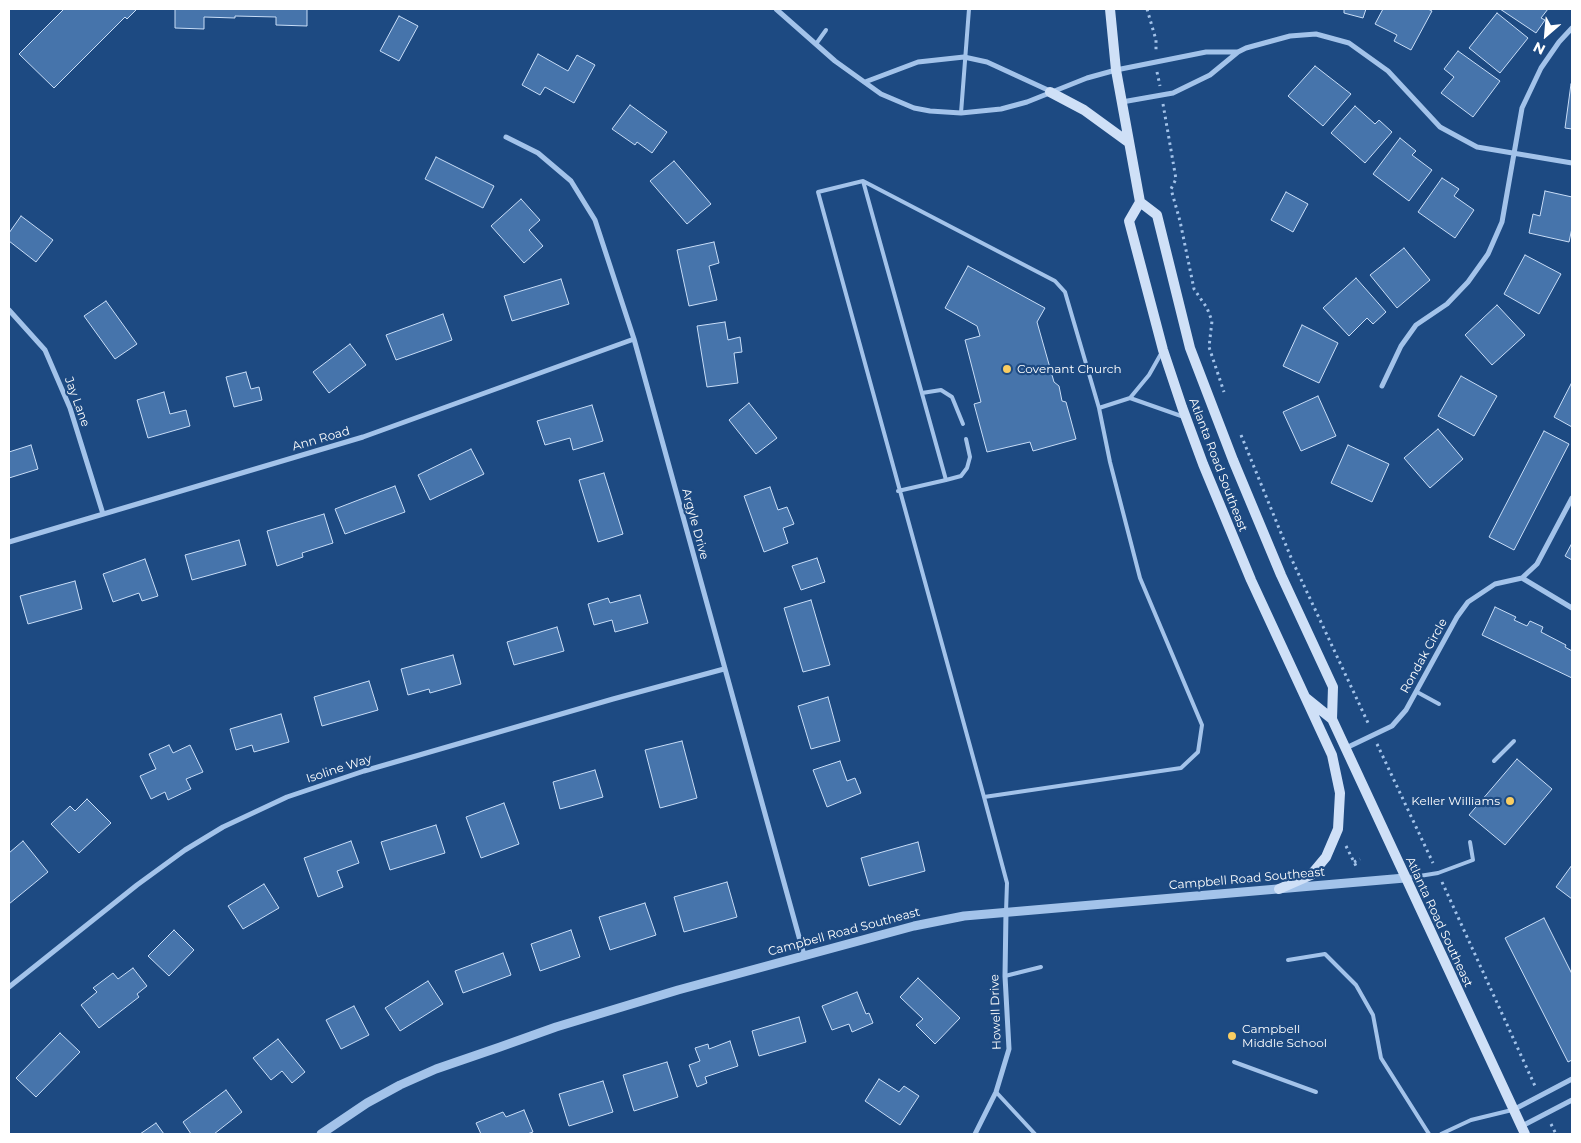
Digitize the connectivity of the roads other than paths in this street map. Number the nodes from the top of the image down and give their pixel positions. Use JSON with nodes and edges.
{"nodes":[{"id":1,"x":776,"y":9,"type":"edge"},
{"id":2,"x":969,"y":9,"type":"edge"},
{"id":3,"x":1110,"y":9,"type":"edge"},
{"id":4,"x":1572,"y":28,"type":"edge"},
{"id":5,"x":826,"y":30,"type":"dead end"},
{"id":6,"x":816,"y":44,"type":"junction"},
{"id":7,"x":1238,"y":52,"type":"junction"},
{"id":8,"x":964,"y":57,"type":"junction"},
{"id":9,"x":1116,"y":70,"type":"junction"},
{"id":10,"x":865,"y":82,"type":"junction"},
{"id":11,"x":1050,"y":92,"type":"junction"},
{"id":12,"x":1121,"y":102,"type":"junction"},
{"id":13,"x":961,"y":113,"type":"junction"},
{"id":14,"x":506,"y":137,"type":"dead end"},
{"id":15,"x":1128,"y":142,"type":"junction"},
{"id":16,"x":1514,"y":154,"type":"junction"},
{"id":17,"x":1572,"y":162,"type":"edge"},
{"id":18,"x":864,"y":181,"type":"junction"},
{"id":19,"x":1140,"y":202,"type":"junction"},
{"id":20,"x":9,"y":310,"type":"edge"},
{"id":21,"x":634,"y":340,"type":"junction"},
{"id":22,"x":1163,"y":350,"type":"junction"},
{"id":23,"x":1382,"y":386,"type":"dead end"},
{"id":24,"x":922,"y":393,"type":"junction"},
{"id":25,"x":1130,"y":398,"type":"junction"},
{"id":26,"x":1099,"y":408,"type":"junction"},
{"id":27,"x":1186,"y":417,"type":"junction"},
{"id":28,"x":962,"y":424,"type":"dead end"},
{"id":29,"x":966,"y":439,"type":"dead end"},
{"id":30,"x":946,"y":480,"type":"junction"},
{"id":31,"x":898,"y":490,"type":"junction"},
{"id":32,"x":1572,"y":498,"type":"edge"},
{"id":33,"x":103,"y":514,"type":"junction"},
{"id":34,"x":9,"y":542,"type":"edge"},
{"id":35,"x":1522,"y":578,"type":"junction"},
{"id":36,"x":1572,"y":608,"type":"edge"},
{"id":37,"x":724,"y":669,"type":"junction"},
{"id":38,"x":1417,"y":692,"type":"junction"},
{"id":39,"x":1304,"y":696,"type":"junction"},
{"id":40,"x":1439,"y":704,"type":"dead end"},
{"id":41,"x":1332,"y":719,"type":"junction"},
{"id":42,"x":1514,"y":741,"type":"dead end"},
{"id":43,"x":1346,"y":748,"type":"junction"},
{"id":44,"x":1494,"y":761,"type":"dead end"},
{"id":45,"x":984,"y":797,"type":"junction"},
{"id":46,"x":1470,"y":842,"type":"dead end"},
{"id":47,"x":1405,"y":878,"type":"junction"},
{"id":48,"x":1280,"y":889,"type":"junction"},
{"id":49,"x":1006,"y":912,"type":"junction"},
{"id":50,"x":804,"y":955,"type":"junction"},
{"id":51,"x":1288,"y":960,"type":"dead end"},
{"id":52,"x":1041,"y":967,"type":"dead end"},
{"id":53,"x":1005,"y":976,"type":"junction"},
{"id":54,"x":9,"y":987,"type":"edge"},
{"id":55,"x":1234,"y":1062,"type":"dead end"},
{"id":56,"x":1572,"y":1079,"type":"edge"},
{"id":57,"x":996,"y":1092,"type":"junction"},
{"id":58,"x":1316,"y":1092,"type":"dead end"},
{"id":59,"x":1572,"y":1100,"type":"edge"},
{"id":60,"x":1513,"y":1110,"type":"junction"},
{"id":61,"x":1523,"y":1130,"type":"edge"},
{"id":62,"x":321,"y":1134,"type":"edge"},
{"id":63,"x":975,"y":1134,"type":"edge"},
{"id":64,"x":1035,"y":1134,"type":"edge"},
{"id":65,"x":1429,"y":1134,"type":"edge"},
{"id":66,"x":1441,"y":1134,"type":"edge"}],
"edges":[{"from":1,"to":6,"type":"street"},
{"from":2,"to":8,"type":"lane"},
{"from":3,"to":9,"type":"main road"},
{"from":4,"to":16,"type":"street"},
{"from":5,"to":6,"type":"lane"},
{"from":6,"to":10,"type":"street"},
{"from":7,"to":9,"type":"street"},
{"from":7,"to":12,"type":"street"},
{"from":7,"to":16,"type":"street"},
{"from":8,"to":10,"type":"street"},
{"from":8,"to":11,"type":"street"},
{"from":8,"to":13,"type":"lane"},
{"from":9,"to":11,"type":"street"},
{"from":9,"to":12,"type":"main road"},
{"from":10,"to":13,"type":"street"},
{"from":11,"to":13,"type":"street"},
{"from":11,"to":15,"type":"main road"},
{"from":12,"to":15,"type":"main road"},
{"from":14,"to":21,"type":"street","name":"Argyle Drive"},
{"from":15,"to":19,"type":"main road"},
{"from":16,"to":17,"type":"street"},
{"from":16,"to":23,"type":"street"},
{"from":18,"to":24,"type":"lane"},
{"from":18,"to":26,"type":"lane"},
{"from":18,"to":31,"type":"lane"},
{"from":19,"to":22,"type":"main road","name":"Atlanta Road Southeast"},
{"from":19,"to":41,"type":"main road","name":"Atlanta Road Southeast"},
{"from":20,"to":33,"type":"street","name":"Jay Lane"},
{"from":21,"to":33,"type":"street","name":"Ann Road"},
{"from":21,"to":37,"type":"street","name":"Argyle Drive"},
{"from":22,"to":25,"type":"lane"},
{"from":22,"to":27,"type":"main road","name":"Atlanta Road Southeast"},
{"from":24,"to":28,"type":"lane"},
{"from":24,"to":30,"type":"lane"},
{"from":25,"to":26,"type":"lane"},
{"from":25,"to":27,"type":"lane"},
{"from":26,"to":45,"type":"lane"},
{"from":27,"to":39,"type":"main road","name":"Atlanta Road Southeast"},
{"from":29,"to":30,"type":"lane"},
{"from":30,"to":31,"type":"lane"},
{"from":31,"to":45,"type":"lane"},
{"from":32,"to":35,"type":"street"},
{"from":33,"to":34,"type":"street","name":"Ann Road"},
{"from":35,"to":36,"type":"street"},
{"from":35,"to":38,"type":"street","name":"Rondak Circle"},
{"from":37,"to":50,"type":"street","name":"Argyle Drive"},
{"from":37,"to":54,"type":"street","name":"Isoline Way"},
{"from":38,"to":40,"type":"lane"},
{"from":38,"to":43,"type":"street","name":"Rondak Circle"},
{"from":39,"to":41,"type":"main road","name":"Atlanta Road Southeast"},
{"from":39,"to":48,"type":"main road"},
{"from":41,"to":43,"type":"main road","name":"Atlanta Road Southeast"},
{"from":42,"to":44,"type":"lane"},
{"from":43,"to":47,"type":"main road","name":"Atlanta Road Southeast"},
{"from":45,"to":49,"type":"lane"},
{"from":46,"to":47,"type":"lane"},
{"from":47,"to":48,"type":"street","name":"Campbell Road Southeast"},
{"from":47,"to":60,"type":"main road","name":"Atlanta Road Southeast"},
{"from":48,"to":49,"type":"street","name":"Campbell Road Southeast"},
{"from":49,"to":50,"type":"street","name":"Campbell Road Southeast"},
{"from":49,"to":53,"type":"street","name":"Howell Drive"},
{"from":50,"to":62,"type":"street","name":"Campbell Road Southeast"},
{"from":51,"to":65,"type":"lane"},
{"from":52,"to":53,"type":"lane"},
{"from":53,"to":57,"type":"street","name":"Howell Drive"},
{"from":55,"to":58,"type":"lane"},
{"from":56,"to":60,"type":"street"},
{"from":57,"to":63,"type":"street","name":"Howell Drive"},
{"from":57,"to":64,"type":"lane"},
{"from":59,"to":61,"type":"street"},
{"from":60,"to":61,"type":"main road","name":"Atlanta Road Southeast"},
{"from":60,"to":66,"type":"lane"}]}
